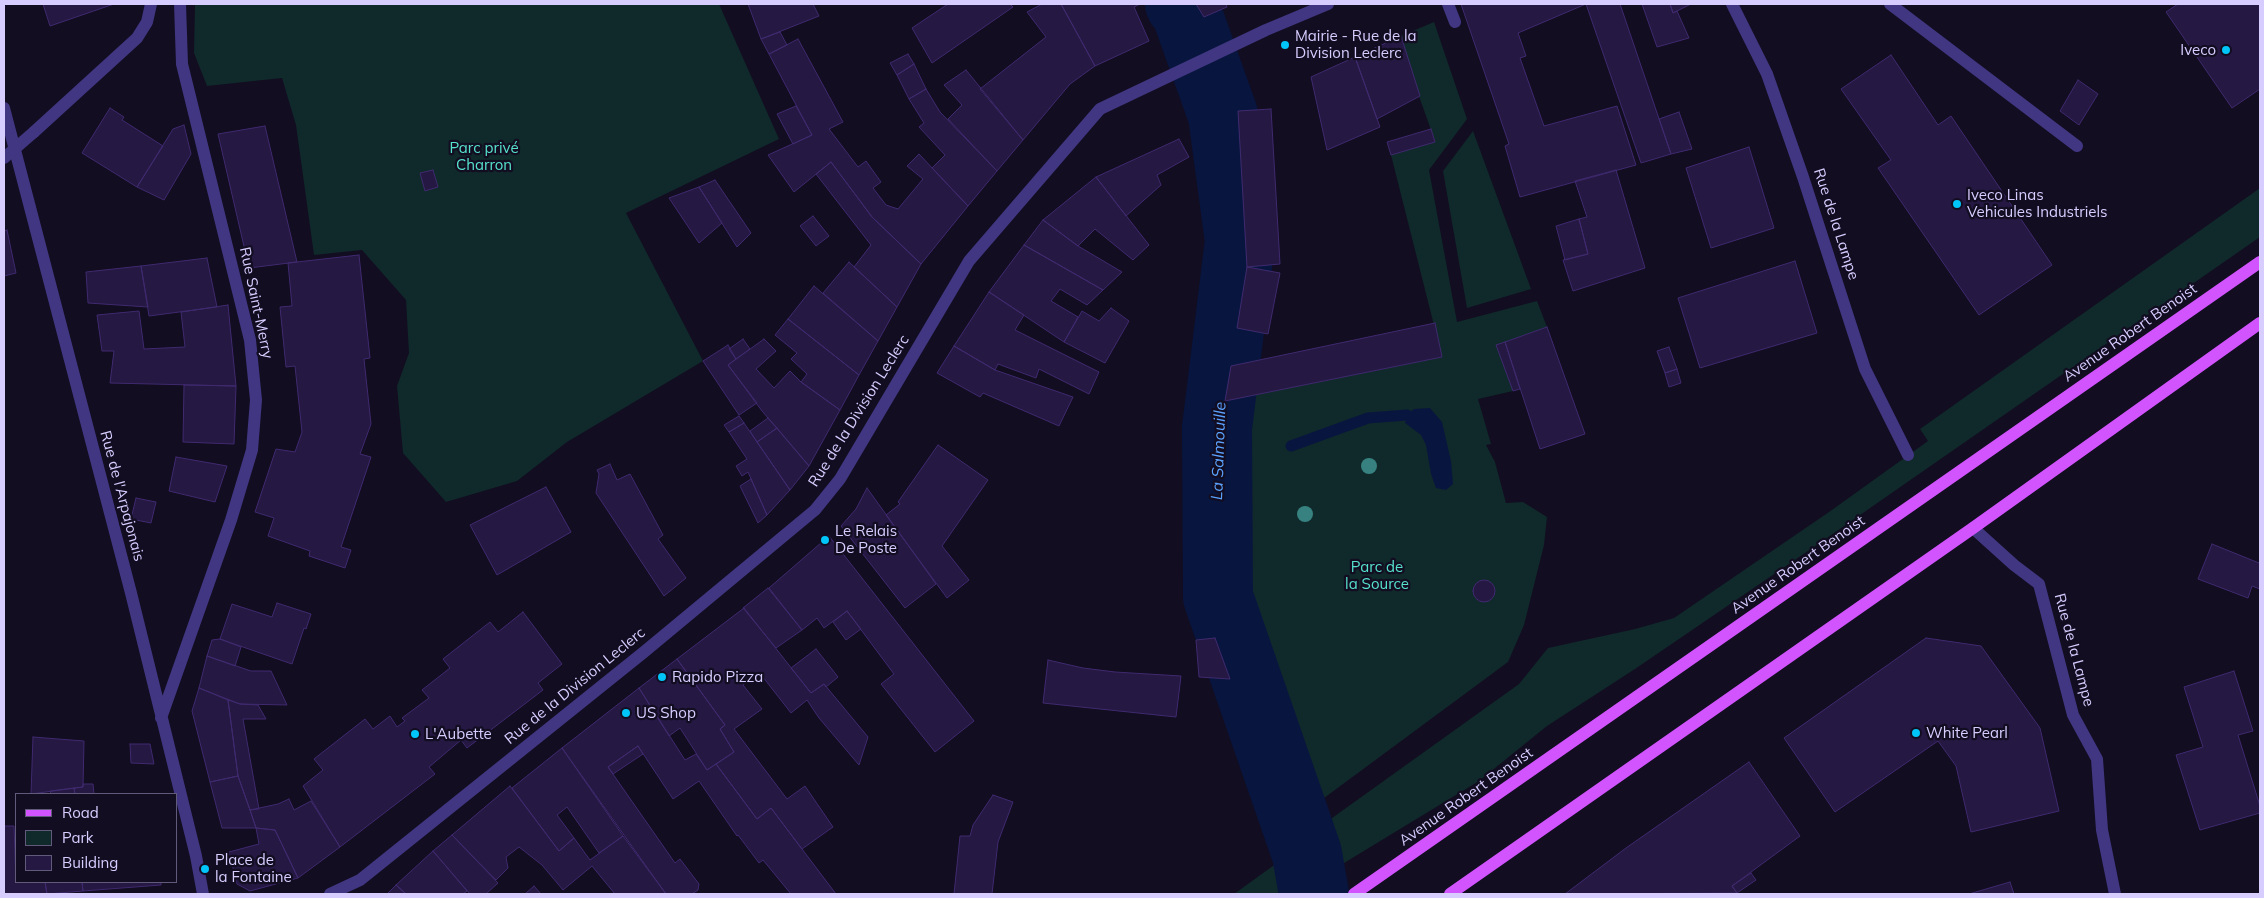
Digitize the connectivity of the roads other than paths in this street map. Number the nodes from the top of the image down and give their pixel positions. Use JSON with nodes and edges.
{"nodes":[{"id":1,"x":151,"y":4,"type":"edge"},
{"id":2,"x":180,"y":4,"type":"edge"},
{"id":3,"x":1328,"y":4,"type":"edge"},
{"id":4,"x":1448,"y":4,"type":"edge"},
{"id":5,"x":1732,"y":4,"type":"edge"},
{"id":6,"x":1890,"y":4,"type":"edge"},
{"id":7,"x":1455,"y":22,"type":"dead end"},
{"id":8,"x":4,"y":108,"type":"edge"},
{"id":9,"x":2077,"y":146,"type":"dead end"},
{"id":10,"x":4,"y":158,"type":"edge"},
{"id":11,"x":2260,"y":262,"type":"edge"},
{"id":12,"x":2260,"y":323,"type":"edge"},
{"id":13,"x":1908,"y":455,"type":"dead end"},
{"id":14,"x":1973,"y":528,"type":"junction"},
{"id":15,"x":161,"y":718,"type":"junction"},
{"id":16,"x":1356,"y":893,"type":"edge"},
{"id":17,"x":203,"y":894,"type":"edge"},
{"id":18,"x":330,"y":894,"type":"edge"},
{"id":19,"x":1450,"y":894,"type":"edge"},
{"id":20,"x":2115,"y":894,"type":"edge"}],
"edges":[{"from":1,"to":10,"type":"street","bridge":true},
{"from":2,"to":15,"type":"street","name":"Rue Saint-Merry"},
{"from":3,"to":18,"type":"street","name":"Rue de la Division Leclerc"},
{"from":4,"to":7,"type":"street"},
{"from":5,"to":13,"type":"street","name":"Rue de la Lampe"},
{"from":6,"to":9,"type":"street"},
{"from":8,"to":15,"type":"street","name":"Rue de l'Arpajonais"},
{"from":11,"to":16,"type":"main road","name":"Avenue Robert Benoist"},
{"from":12,"to":14,"type":"main road"},
{"from":14,"to":19,"type":"main road"},
{"from":14,"to":20,"type":"street","name":"Rue de la Lampe"},
{"from":15,"to":17,"type":"street","name":"Rue de l'Arpajonais"}]}
